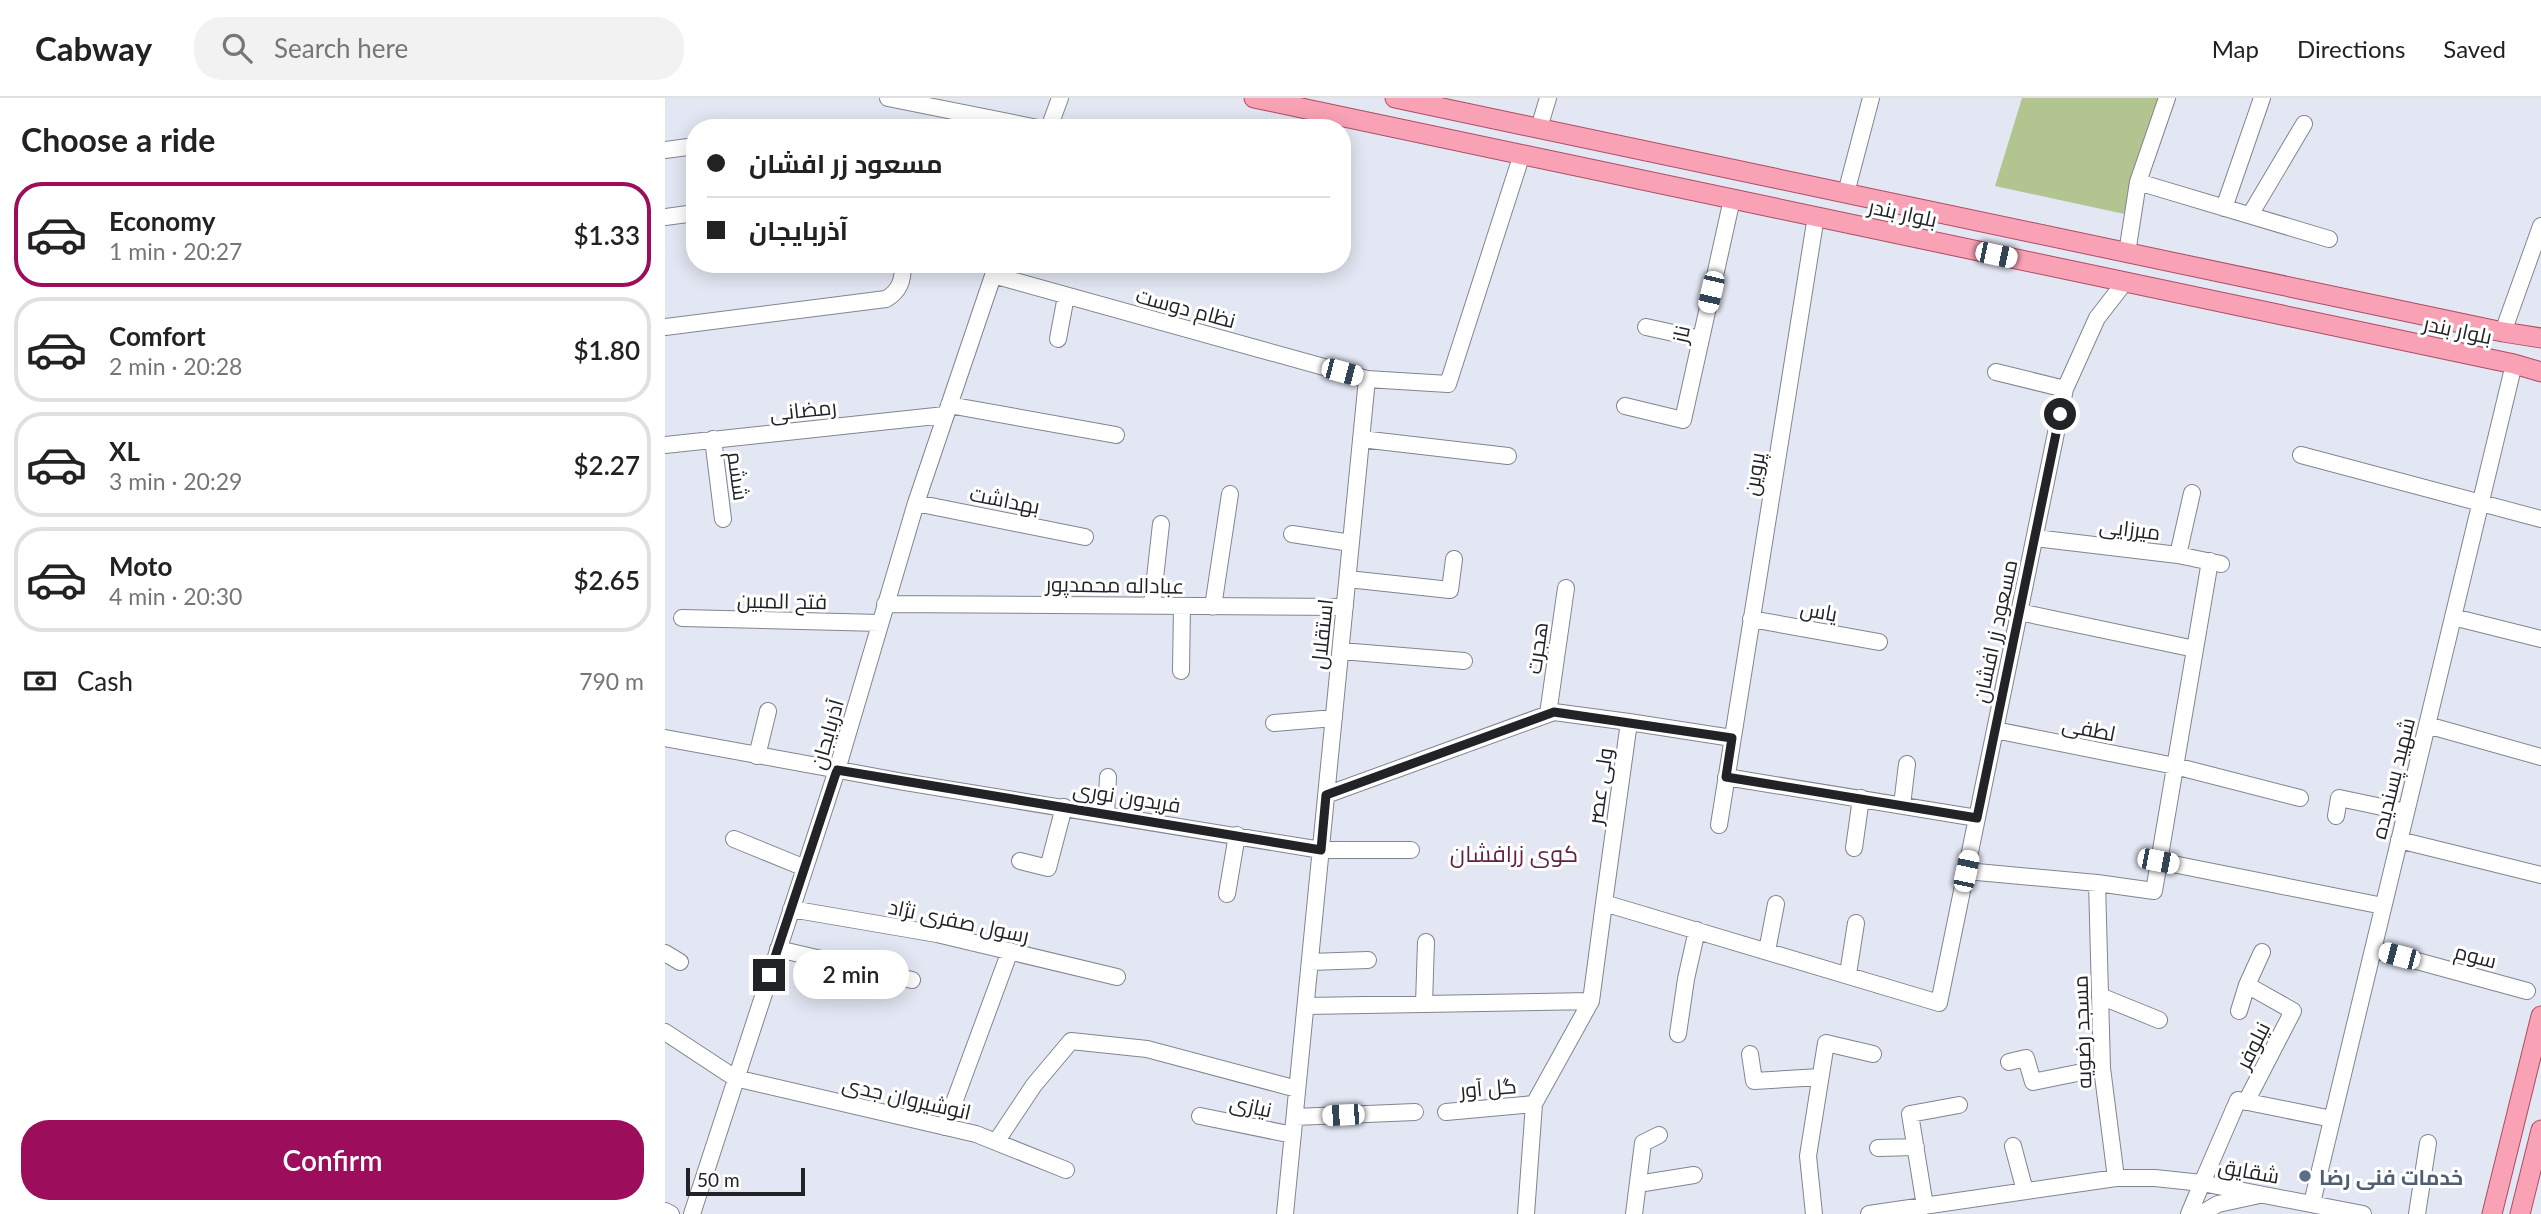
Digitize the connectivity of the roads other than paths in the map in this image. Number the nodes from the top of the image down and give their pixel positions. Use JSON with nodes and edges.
{"nodes":[{"id":1,"x":888,"y":98,"type":"edge"},
{"id":2,"x":1060,"y":98,"type":"edge"},
{"id":3,"x":1254,"y":98,"type":"edge"},
{"id":4,"x":1395,"y":98,"type":"edge"},
{"id":5,"x":1548,"y":98,"type":"edge"},
{"id":6,"x":1871,"y":98,"type":"edge"},
{"id":7,"x":2167,"y":98,"type":"edge"},
{"id":8,"x":2262,"y":98,"type":"edge"},
{"id":9,"x":993,"y":119,"type":"edge"},
{"id":10,"x":1052,"y":119,"type":"edge"},
{"id":11,"x":2304,"y":124,"type":"dead end"},
{"id":12,"x":1539,"y":128,"type":"junction"},
{"id":13,"x":686,"y":147,"type":"edge"},
{"id":14,"x":665,"y":150,"type":"edge"},
{"id":15,"x":1522,"y":155,"type":"junction"},
{"id":16,"x":2138,"y":182,"type":"junction"},
{"id":17,"x":1846,"y":193,"type":"junction"},
{"id":18,"x":1731,"y":199,"type":"junction"},
{"id":19,"x":2224,"y":208,"type":"junction"},
{"id":20,"x":686,"y":214,"type":"edge"},
{"id":21,"x":2250,"y":215,"type":"junction"},
{"id":22,"x":1816,"y":216,"type":"junction"},
{"id":23,"x":665,"y":217,"type":"edge"},
{"id":24,"x":2541,"y":226,"type":"edge"},
{"id":25,"x":2329,"y":239,"type":"dead end"},
{"id":26,"x":2127,"y":253,"type":"junction"},
{"id":27,"x":903,"y":273,"type":"edge"},
{"id":28,"x":994,"y":273,"type":"edge"},
{"id":29,"x":1003,"y":273,"type":"edge"},
{"id":30,"x":2125,"y":282,"type":"junction"},
{"id":31,"x":1066,"y":296,"type":"junction"},
{"id":32,"x":665,"y":327,"type":"edge"},
{"id":33,"x":1646,"y":327,"type":"dead end"},
{"id":34,"x":2503,"y":332,"type":"junction"},
{"id":35,"x":2541,"y":338,"type":"edge"},
{"id":36,"x":1058,"y":339,"type":"dead end"},
{"id":37,"x":1701,"y":339,"type":"junction"},
{"id":38,"x":2514,"y":364,"type":"junction"},
{"id":39,"x":1996,"y":372,"type":"dead end"},
{"id":40,"x":2541,"y":372,"type":"edge"},
{"id":41,"x":1367,"y":379,"type":"junction"},
{"id":42,"x":2065,"y":389,"type":"junction"},
{"id":43,"x":1625,"y":406,"type":"dead end"},
{"id":44,"x":947,"y":410,"type":"junction"},
{"id":45,"x":1116,"y":435,"type":"dead end"},
{"id":46,"x":713,"y":439,"type":"junction"},
{"id":47,"x":1361,"y":439,"type":"junction"},
{"id":48,"x":665,"y":445,"type":"edge"},
{"id":49,"x":2301,"y":455,"type":"dead end"},
{"id":50,"x":1508,"y":456,"type":"dead end"},
{"id":51,"x":2193,"y":493,"type":"dead end"},
{"id":52,"x":1230,"y":494,"type":"dead end"},
{"id":53,"x":2481,"y":502,"type":"junction"},
{"id":54,"x":916,"y":503,"type":"junction"},
{"id":55,"x":723,"y":519,"type":"dead end"},
{"id":56,"x":2541,"y":519,"type":"edge"},
{"id":57,"x":1161,"y":524,"type":"dead end"},
{"id":58,"x":1292,"y":534,"type":"dead end"},
{"id":59,"x":1085,"y":537,"type":"dead end"},
{"id":60,"x":2035,"y":538,"type":"junction"},
{"id":61,"x":1351,"y":542,"type":"junction"},
{"id":62,"x":2178,"y":555,"type":"junction"},
{"id":63,"x":1454,"y":559,"type":"dead end"},
{"id":64,"x":1348,"y":579,"type":"junction"},
{"id":65,"x":1566,"y":588,"type":"dead end"},
{"id":66,"x":885,"y":604,"type":"junction"},
{"id":67,"x":1152,"y":605,"type":"junction"},
{"id":68,"x":1182,"y":606,"type":"junction"},
{"id":69,"x":1213,"y":607,"type":"junction"},
{"id":70,"x":1345,"y":607,"type":"junction"},
{"id":71,"x":2019,"y":612,"type":"junction"},
{"id":72,"x":2453,"y":617,"type":"junction"},
{"id":73,"x":683,"y":618,"type":"dead end"},
{"id":74,"x":1752,"y":619,"type":"junction"},
{"id":75,"x":880,"y":623,"type":"junction"},
{"id":76,"x":2541,"y":639,"type":"edge"},
{"id":77,"x":1879,"y":642,"type":"dead end"},
{"id":78,"x":2195,"y":649,"type":"junction"},
{"id":79,"x":1341,"y":651,"type":"junction"},
{"id":80,"x":1465,"y":661,"type":"dead end"},
{"id":81,"x":1181,"y":671,"type":"dead end"},
{"id":82,"x":768,"y":711,"type":"dead end"},
{"id":83,"x":1548,"y":714,"type":"junction"},
{"id":84,"x":1334,"y":718,"type":"junction"},
{"id":85,"x":1629,"y":722,"type":"junction"},
{"id":86,"x":1273,"y":723,"type":"dead end"},
{"id":87,"x":2427,"y":725,"type":"junction"},
{"id":88,"x":1995,"y":730,"type":"junction"},
{"id":89,"x":665,"y":738,"type":"edge"},
{"id":90,"x":1732,"y":738,"type":"junction"},
{"id":91,"x":758,"y":755,"type":"junction"},
{"id":92,"x":2541,"y":757,"type":"edge"},
{"id":93,"x":1907,"y":764,"type":"dead end"},
{"id":94,"x":2175,"y":766,"type":"junction"},
{"id":95,"x":837,"y":770,"type":"junction"},
{"id":96,"x":1108,"y":777,"type":"dead end"},
{"id":97,"x":1726,"y":777,"type":"junction"},
{"id":98,"x":1326,"y":795,"type":"junction"},
{"id":99,"x":2300,"y":798,"type":"dead end"},
{"id":100,"x":1861,"y":799,"type":"junction"},
{"id":101,"x":1902,"y":805,"type":"junction"},
{"id":102,"x":1064,"y":807,"type":"junction"},
{"id":103,"x":2406,"y":812,"type":"junction"},
{"id":104,"x":1106,"y":814,"type":"junction"},
{"id":105,"x":2336,"y":816,"type":"dead end"},
{"id":106,"x":1977,"y":818,"type":"junction"},
{"id":107,"x":1719,"y":825,"type":"dead end"},
{"id":108,"x":1237,"y":835,"type":"junction"},
{"id":109,"x":734,"y":839,"type":"dead end"},
{"id":110,"x":2399,"y":840,"type":"junction"},
{"id":111,"x":1854,"y":848,"type":"dead end"},
{"id":112,"x":1321,"y":850,"type":"junction"},
{"id":113,"x":1411,"y":850,"type":"dead end"},
{"id":114,"x":1020,"y":861,"type":"dead end"},
{"id":115,"x":2158,"y":861,"type":"junction"},
{"id":116,"x":804,"y":868,"type":"junction"},
{"id":117,"x":1966,"y":871,"type":"junction"},
{"id":118,"x":2541,"y":875,"type":"edge"},
{"id":119,"x":2097,"y":883,"type":"junction"},
{"id":120,"x":1227,"y":894,"type":"dead end"},
{"id":121,"x":1604,"y":903,"type":"junction"},
{"id":122,"x":1776,"y":904,"type":"dead end"},
{"id":123,"x":2383,"y":906,"type":"junction"},
{"id":124,"x":791,"y":909,"type":"junction"},
{"id":125,"x":1856,"y":923,"type":"dead end"},
{"id":126,"x":1697,"y":930,"type":"junction"},
{"id":127,"x":1426,"y":942,"type":"dead end"},
{"id":128,"x":778,"y":949,"type":"junction"},
{"id":129,"x":2373,"y":949,"type":"junction"},
{"id":130,"x":1010,"y":951,"type":"junction"},
{"id":131,"x":1767,"y":951,"type":"junction"},
{"id":132,"x":2262,"y":952,"type":"dead end"},
{"id":133,"x":665,"y":953,"type":"edge"},
{"id":134,"x":1368,"y":960,"type":"dead end"},
{"id":135,"x":680,"y":962,"type":"dead end"},
{"id":136,"x":1310,"y":962,"type":"junction"},
{"id":137,"x":1848,"y":974,"type":"junction"},
{"id":138,"x":1117,"y":977,"type":"dead end"},
{"id":139,"x":912,"y":980,"type":"dead end"},
{"id":140,"x":2247,"y":985,"type":"junction"},
{"id":141,"x":2527,"y":991,"type":"dead end"},
{"id":142,"x":2100,"y":996,"type":"junction"},
{"id":143,"x":1591,"y":1001,"type":"junction"},
{"id":144,"x":1424,"y":1004,"type":"junction"},
{"id":145,"x":1306,"y":1006,"type":"junction"},
{"id":146,"x":2239,"y":1011,"type":"dead end"},
{"id":147,"x":2541,"y":1016,"type":"edge"},
{"id":148,"x":2159,"y":1020,"type":"dead end"},
{"id":149,"x":665,"y":1032,"type":"edge"},
{"id":150,"x":1678,"y":1034,"type":"dead end"},
{"id":151,"x":1750,"y":1054,"type":"dead end"},
{"id":152,"x":1873,"y":1054,"type":"dead end"},
{"id":153,"x":2009,"y":1062,"type":"dead end"},
{"id":154,"x":2102,"y":1068,"type":"junction"},
{"id":155,"x":1820,"y":1077,"type":"junction"},
{"id":156,"x":735,"y":1078,"type":"junction"},
{"id":157,"x":1297,"y":1089,"type":"junction"},
{"id":158,"x":2246,"y":1102,"type":"junction"},
{"id":159,"x":1534,"y":1104,"type":"junction"},
{"id":160,"x":1959,"y":1105,"type":"dead end"},
{"id":161,"x":1415,"y":1112,"type":"dead end"},
{"id":162,"x":1446,"y":1112,"type":"dead end"},
{"id":163,"x":1200,"y":1116,"type":"dead end"},
{"id":164,"x":1295,"y":1117,"type":"junction"},
{"id":165,"x":2332,"y":1119,"type":"junction"},
{"id":166,"x":945,"y":1127,"type":"junction"},
{"id":167,"x":2541,"y":1130,"type":"edge"},
{"id":168,"x":1293,"y":1135,"type":"junction"},
{"id":169,"x":1660,"y":1135,"type":"dead end"},
{"id":170,"x":996,"y":1142,"type":"junction"},
{"id":171,"x":2428,"y":1143,"type":"dead end"},
{"id":172,"x":2013,"y":1146,"type":"dead end"},
{"id":173,"x":1916,"y":1147,"type":"junction"},
{"id":174,"x":1878,"y":1148,"type":"dead end"},
{"id":175,"x":1066,"y":1170,"type":"dead end"},
{"id":176,"x":2536,"y":1173,"type":"edge"},
{"id":177,"x":1694,"y":1175,"type":"dead end"},
{"id":178,"x":2116,"y":1178,"type":"junction"},
{"id":179,"x":2202,"y":1183,"type":"junction"},
{"id":180,"x":1638,"y":1184,"type":"junction"},
{"id":181,"x":2025,"y":1191,"type":"junction"},
{"id":182,"x":2263,"y":1194,"type":"junction"},
{"id":183,"x":2312,"y":1203,"type":"junction"},
{"id":184,"x":1925,"y":1206,"type":"junction"},
{"id":185,"x":665,"y":1211,"type":"edge"},
{"id":186,"x":671,"y":1214,"type":"edge"},
{"id":187,"x":692,"y":1214,"type":"edge"},
{"id":188,"x":1285,"y":1214,"type":"edge"},
{"id":189,"x":1526,"y":1214,"type":"edge"},
{"id":190,"x":1634,"y":1214,"type":"edge"},
{"id":191,"x":1814,"y":1214,"type":"edge"},
{"id":192,"x":1869,"y":1214,"type":"edge"},
{"id":193,"x":2189,"y":1214,"type":"edge"},
{"id":194,"x":2201,"y":1214,"type":"edge"},
{"id":195,"x":2363,"y":1214,"type":"edge"},
{"id":196,"x":2417,"y":1214,"type":"edge"},
{"id":197,"x":2492,"y":1214,"type":"edge"},
{"id":198,"x":2520,"y":1214,"type":"edge"}],
"edges":[{"from":1,"to":9,"type":"street"},
{"from":2,"to":10,"type":"street"},
{"from":3,"to":15,"type":"main road","name":"بلوار بندر"},
{"from":4,"to":12,"type":"main road","name":"بلوار بندر"},
{"from":5,"to":12,"type":"street"},
{"from":6,"to":17,"type":"street"},
{"from":7,"to":16,"type":"street"},
{"from":8,"to":19,"type":"street"},
{"from":11,"to":21,"type":"street"},
{"from":12,"to":17,"type":"main road","name":"بلوار بندر"},
{"from":13,"to":14,"type":"street"},
{"from":15,"to":18,"type":"main road","name":"بلوار بندر"},
{"from":15,"to":41,"type":"street"},
{"from":16,"to":19,"type":"street"},
{"from":16,"to":26,"type":"street"},
{"from":17,"to":26,"type":"main road","name":"بلوار بندر"},
{"from":18,"to":22,"type":"main road","name":"بلوار بندر"},
{"from":18,"to":37,"type":"street","name":"ناز"},
{"from":19,"to":21,"type":"street"},
{"from":20,"to":23,"type":"street"},
{"from":21,"to":25,"type":"street"},
{"from":22,"to":30,"type":"main road","name":"بلوار بندر"},
{"from":22,"to":74,"type":"street","name":"پروین"},
{"from":24,"to":34,"type":"street"},
{"from":26,"to":34,"type":"main road","name":"بلوار بندر"},
{"from":27,"to":32,"type":"street"},
{"from":28,"to":44,"type":"street","name":"آذربایجان"},
{"from":29,"to":31,"type":"street","name":"نظام دوست"},
{"from":30,"to":38,"type":"main road","name":"بلوار بندر"},
{"from":30,"to":42,"type":"street","name":"مسعود زر افشان"},
{"from":31,"to":36,"type":"street"},
{"from":31,"to":41,"type":"street","name":"نظام دوست"},
{"from":33,"to":37,"type":"street"},
{"from":34,"to":35,"type":"main road","name":"بلوار بندر"},
{"from":37,"to":43,"type":"street","name":"ناز"},
{"from":38,"to":40,"type":"main road","name":"بلوار بندر"},
{"from":38,"to":53,"type":"street","name":"شهید پسندیده"},
{"from":39,"to":42,"type":"street"},
{"from":41,"to":47,"type":"street","name":"استقلال"},
{"from":42,"to":60,"type":"street","name":"مسعود زر افشان"},
{"from":44,"to":45,"type":"street"},
{"from":44,"to":46,"type":"street","name":"رمضانی"},
{"from":44,"to":54,"type":"street","name":"آذربایجان"},
{"from":46,"to":48,"type":"street","name":"رمضانی"},
{"from":46,"to":55,"type":"street","name":"ششم"},
{"from":47,"to":50,"type":"street"},
{"from":47,"to":61,"type":"street","name":"استقلال"},
{"from":49,"to":53,"type":"street"},
{"from":51,"to":62,"type":"street"},
{"from":52,"to":69,"type":"street"},
{"from":53,"to":56,"type":"street"},
{"from":53,"to":72,"type":"street","name":"شهید پسندیده"},
{"from":54,"to":59,"type":"street","name":"بهداشت"},
{"from":54,"to":66,"type":"street","name":"آذربایجان"},
{"from":57,"to":67,"type":"street"},
{"from":58,"to":61,"type":"street"},
{"from":60,"to":62,"type":"street","name":"میرزایی"},
{"from":60,"to":71,"type":"street","name":"مسعود زر افشان"},
{"from":61,"to":64,"type":"street","name":"استقلال"},
{"from":62,"to":78,"type":"street","name":"میرزایی"},
{"from":63,"to":64,"type":"street"},
{"from":64,"to":70,"type":"street","name":"استقلال"},
{"from":65,"to":83,"type":"street","name":"هجرت"},
{"from":66,"to":67,"type":"street","name":"عباداله محمدپور"},
{"from":66,"to":75,"type":"street","name":"آذربایجان"},
{"from":67,"to":68,"type":"street","name":"عباداله محمدپور"},
{"from":68,"to":69,"type":"street","name":"عباداله محمدپور"},
{"from":68,"to":81,"type":"street"},
{"from":69,"to":70,"type":"street","name":"عباداله محمدپور"},
{"from":70,"to":79,"type":"street","name":"استقلال"},
{"from":71,"to":78,"type":"street"},
{"from":71,"to":88,"type":"street","name":"مسعود زر افشان"},
{"from":72,"to":76,"type":"street"},
{"from":72,"to":87,"type":"street","name":"شهید پسندیده"},
{"from":73,"to":75,"type":"street","name":"فتح المبین"},
{"from":74,"to":77,"type":"street","name":"یاس"},
{"from":74,"to":90,"type":"street","name":"پروین"},
{"from":75,"to":95,"type":"street","name":"آذربایجان"},
{"from":78,"to":94,"type":"street"},
{"from":79,"to":80,"type":"street"},
{"from":79,"to":84,"type":"street","name":"استقلال"},
{"from":82,"to":91,"type":"street"},
{"from":83,"to":85,"type":"street"},
{"from":83,"to":98,"type":"street"},
{"from":84,"to":86,"type":"street"},
{"from":84,"to":98,"type":"street","name":"استقلال"},
{"from":85,"to":90,"type":"street","name":"ولی عصر"},
{"from":85,"to":121,"type":"street","name":"ولی عصر"},
{"from":87,"to":92,"type":"street"},
{"from":87,"to":103,"type":"street","name":"شهید پسندیده"},
{"from":88,"to":94,"type":"street","name":"لطفی"},
{"from":88,"to":106,"type":"street","name":"مسعود زر افشان"},
{"from":89,"to":91,"type":"street","name":"فریدون نوری"},
{"from":90,"to":97,"type":"street"},
{"from":91,"to":95,"type":"street","name":"فریدون نوری"},
{"from":93,"to":101,"type":"street"},
{"from":94,"to":99,"type":"street","name":"لطفی"},
{"from":94,"to":115,"type":"street"},
{"from":95,"to":102,"type":"street","name":"فریدون نوری"},
{"from":95,"to":116,"type":"street","name":"آذربایجان"},
{"from":96,"to":104,"type":"street"},
{"from":97,"to":100,"type":"street"},
{"from":97,"to":107,"type":"street"},
{"from":98,"to":112,"type":"street","name":"استقلال"},
{"from":100,"to":101,"type":"street"},
{"from":100,"to":111,"type":"street"},
{"from":101,"to":106,"type":"street"},
{"from":102,"to":104,"type":"street","name":"فریدون نوری"},
{"from":102,"to":114,"type":"street"},
{"from":103,"to":105,"type":"street"},
{"from":103,"to":110,"type":"street","name":"شهید پسندیده"},
{"from":104,"to":108,"type":"street","name":"فریدون نوری"},
{"from":106,"to":117,"type":"street","name":"مسعود زر افشان"},
{"from":108,"to":112,"type":"street","name":"فریدون نوری"},
{"from":108,"to":120,"type":"street"},
{"from":109,"to":116,"type":"street"},
{"from":110,"to":118,"type":"street"},
{"from":110,"to":123,"type":"street","name":"شهید پسندیده"},
{"from":112,"to":113,"type":"street","name":"فریدون نوری"},
{"from":112,"to":136,"type":"street","name":"استقلال"},
{"from":115,"to":119,"type":"street"},
{"from":115,"to":123,"type":"street"},
{"from":116,"to":124,"type":"street","name":"آذربایجان"},
{"from":117,"to":119,"type":"street"},
{"from":117,"to":137,"type":"street","name":"مسعود زر افشان"},
{"from":119,"to":142,"type":"street","name":"مسجد رضویه"},
{"from":121,"to":126,"type":"street"},
{"from":121,"to":143,"type":"street","name":"ولی عصر"},
{"from":122,"to":131,"type":"street"},
{"from":123,"to":129,"type":"street","name":"شهید پسندیده"},
{"from":124,"to":128,"type":"street","name":"آذربایجان"},
{"from":124,"to":130,"type":"street","name":"رسول صفری نژاد"},
{"from":125,"to":137,"type":"street"},
{"from":126,"to":131,"type":"street"},
{"from":126,"to":150,"type":"street"},
{"from":127,"to":144,"type":"street"},
{"from":128,"to":139,"type":"street"},
{"from":128,"to":156,"type":"street","name":"آذربایجان"},
{"from":129,"to":141,"type":"street","name":"سوم"},
{"from":129,"to":165,"type":"street","name":"شهید پسندیده"},
{"from":130,"to":138,"type":"street","name":"رسول صفری نژاد"},
{"from":130,"to":166,"type":"street"},
{"from":131,"to":137,"type":"street"},
{"from":132,"to":140,"type":"street"},
{"from":133,"to":135,"type":"street"},
{"from":134,"to":136,"type":"street"},
{"from":136,"to":145,"type":"street","name":"استقلال"},
{"from":140,"to":146,"type":"street"},
{"from":140,"to":158,"type":"street","name":"نیلوفر"},
{"from":142,"to":148,"type":"street"},
{"from":142,"to":154,"type":"street","name":"مسجد رضویه"},
{"from":143,"to":144,"type":"street"},
{"from":143,"to":159,"type":"street"},
{"from":144,"to":145,"type":"street"},
{"from":145,"to":157,"type":"street","name":"استقلال"},
{"from":147,"to":197,"type":"main road"},
{"from":149,"to":156,"type":"street"},
{"from":151,"to":155,"type":"street"},
{"from":152,"to":155,"type":"street"},
{"from":153,"to":154,"type":"street"},
{"from":154,"to":178,"type":"street","name":"مسجد رضویه"},
{"from":155,"to":191,"type":"street"},
{"from":156,"to":166,"type":"street","name":"انوشیروان جدی"},
{"from":156,"to":187,"type":"street","name":"آذربایجان"},
{"from":157,"to":164,"type":"street","name":"استقلال"},
{"from":157,"to":170,"type":"street"},
{"from":158,"to":165,"type":"street"},
{"from":158,"to":179,"type":"street"},
{"from":159,"to":162,"type":"street","name":"گل آور"},
{"from":159,"to":189,"type":"street"},
{"from":160,"to":173,"type":"street"},
{"from":161,"to":164,"type":"street"},
{"from":163,"to":168,"type":"street","name":"نیازی"},
{"from":164,"to":168,"type":"street","name":"استقلال"},
{"from":165,"to":183,"type":"street","name":"شهید پسندیده"},
{"from":166,"to":170,"type":"street","name":"انوشیروان جدی"},
{"from":167,"to":176,"type":"main road"},
{"from":168,"to":188,"type":"street","name":"استقلال"},
{"from":169,"to":180,"type":"street"},
{"from":170,"to":175,"type":"street","name":"انوشیروان جدی"},
{"from":171,"to":196,"type":"street"},
{"from":172,"to":181,"type":"street"},
{"from":173,"to":174,"type":"street"},
{"from":173,"to":184,"type":"street"},
{"from":176,"to":198,"type":"main road"},
{"from":177,"to":180,"type":"street"},
{"from":178,"to":179,"type":"street"},
{"from":178,"to":181,"type":"street"},
{"from":179,"to":182,"type":"street","name":"شقایق"},
{"from":179,"to":193,"type":"street","name":"شقایق"},
{"from":180,"to":190,"type":"street"},
{"from":181,"to":184,"type":"street"},
{"from":182,"to":183,"type":"street","name":"شقایق"},
{"from":182,"to":194,"type":"street"},
{"from":183,"to":195,"type":"street","name":"شقایق"},
{"from":184,"to":192,"type":"street"},
{"from":185,"to":186,"type":"street"}]}
